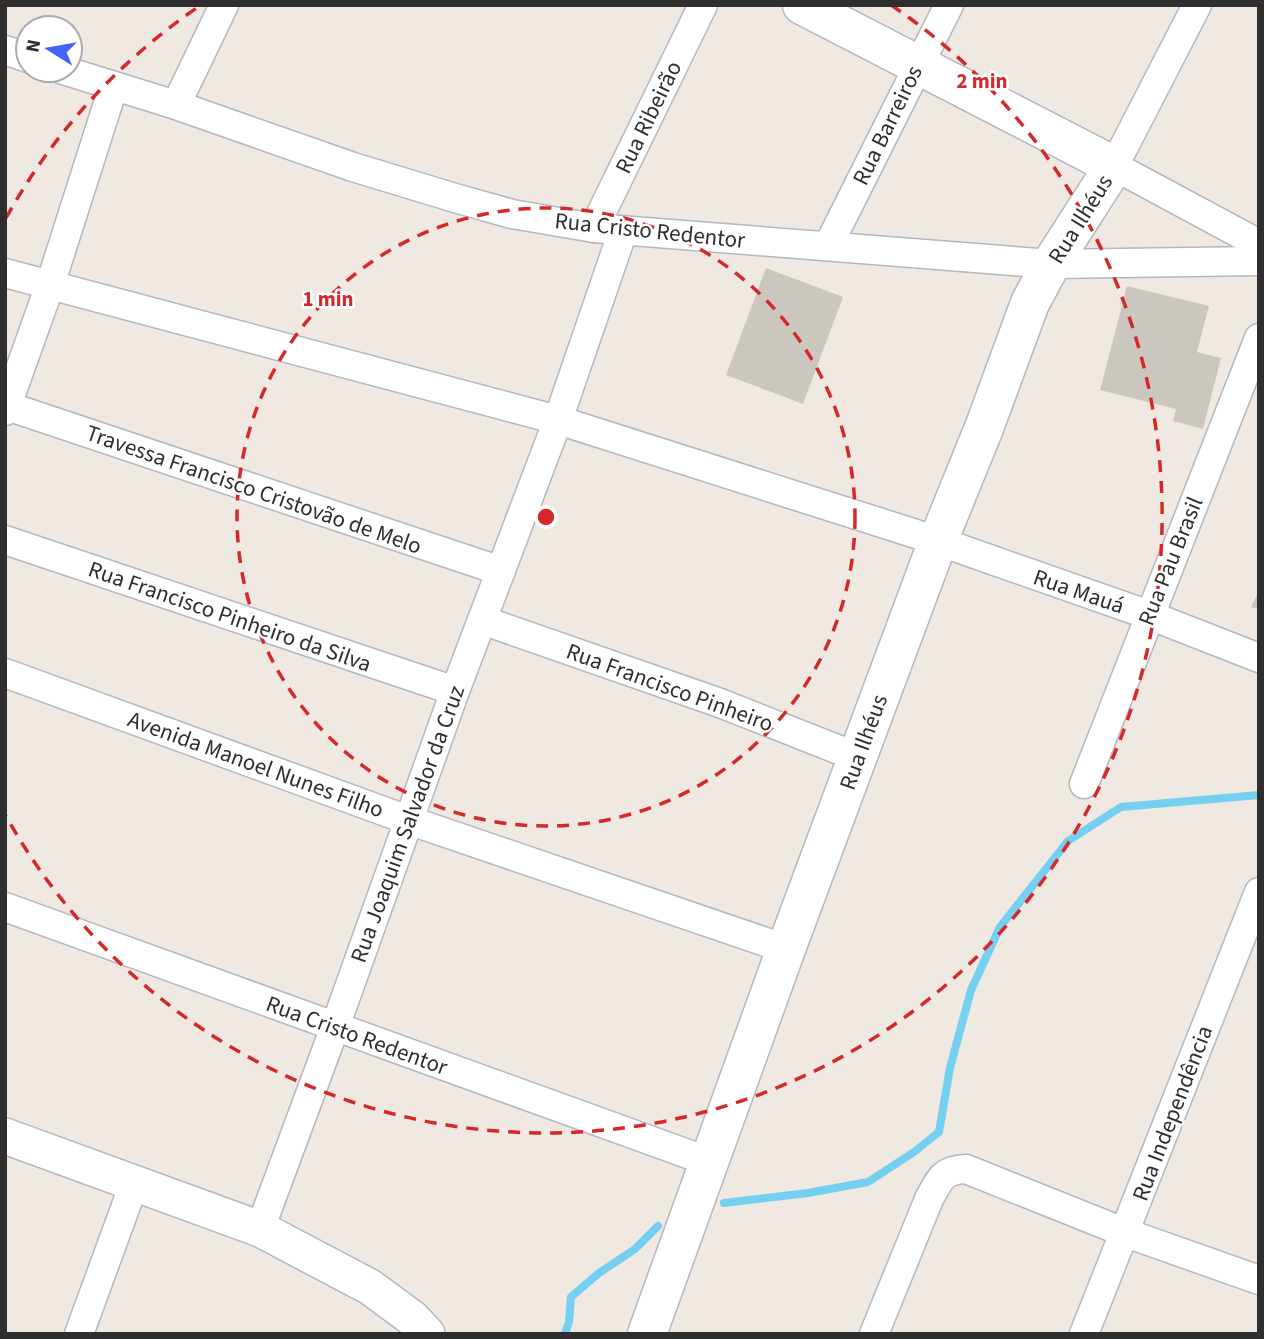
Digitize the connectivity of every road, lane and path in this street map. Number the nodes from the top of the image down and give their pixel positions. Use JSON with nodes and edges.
{"nodes":[{"id":1,"x":224,"y":5,"type":"edge"},
{"id":2,"x":703,"y":5,"type":"edge"},
{"id":3,"x":802,"y":5,"type":"edge"},
{"id":4,"x":949,"y":5,"type":"edge"},
{"id":5,"x":1197,"y":5,"type":"edge"},
{"id":6,"x":918,"y":64,"type":"junction"},
{"id":7,"x":84,"y":78,"type":"edge"},
{"id":8,"x":113,"y":88,"type":"junction"},
{"id":9,"x":176,"y":105,"type":"junction"},
{"id":10,"x":1114,"y":166,"type":"junction"},
{"id":11,"x":594,"y":228,"type":"junction"},
{"id":12,"x":623,"y":231,"type":"junction"},
{"id":13,"x":1259,"y":244,"type":"edge"},
{"id":14,"x":828,"y":246,"type":"junction"},
{"id":15,"x":1259,"y":261,"type":"edge"},
{"id":16,"x":1051,"y":264,"type":"junction"},
{"id":17,"x":5,"y":273,"type":"edge"},
{"id":18,"x":50,"y":285,"type":"junction"},
{"id":19,"x":1259,"y":338,"type":"edge"},
{"id":20,"x":6,"y":408,"type":"edge"},
{"id":21,"x":558,"y":421,"type":"junction"},
{"id":22,"x":5,"y":540,"type":"edge"},
{"id":23,"x":938,"y":541,"type":"junction"},
{"id":24,"x":501,"y":571,"type":"junction"},
{"id":25,"x":1149,"y":615,"type":"junction"},
{"id":26,"x":482,"y":620,"type":"junction"},
{"id":27,"x":1259,"y":658,"type":"edge"},
{"id":28,"x":5,"y":673,"type":"edge"},
{"id":29,"x":455,"y":691,"type":"junction"},
{"id":30,"x":857,"y":757,"type":"junction"},
{"id":31,"x":1084,"y":784,"type":"dead end"},
{"id":32,"x":408,"y":820,"type":"junction"},
{"id":33,"x":1259,"y":892,"type":"edge"},
{"id":34,"x":5,"y":907,"type":"edge"},
{"id":35,"x":786,"y":949,"type":"junction"},
{"id":36,"x":335,"y":1027,"type":"junction"},
{"id":37,"x":5,"y":1136,"type":"edge"},
{"id":38,"x":710,"y":1162,"type":"junction"},
{"id":39,"x":134,"y":1184,"type":"junction"},
{"id":40,"x":260,"y":1229,"type":"junction"},
{"id":41,"x":1126,"y":1233,"type":"junction"},
{"id":42,"x":1259,"y":1280,"type":"edge"},
{"id":43,"x":79,"y":1334,"type":"edge"},
{"id":44,"x":427,"y":1334,"type":"edge"},
{"id":45,"x":647,"y":1334,"type":"edge"},
{"id":46,"x":874,"y":1334,"type":"edge"},
{"id":47,"x":1084,"y":1334,"type":"edge"}],
"edges":[{"from":1,"to":9,"type":"street"},
{"from":2,"to":11,"type":"street","name":"Rua Ribeirão"},
{"from":3,"to":6,"type":"main road"},
{"from":4,"to":6,"type":"street","name":"Rua Barreiros"},
{"from":5,"to":10,"type":"street"},
{"from":6,"to":10,"type":"main road"},
{"from":6,"to":14,"type":"street","name":"Rua Barreiros"},
{"from":7,"to":8,"type":"street","name":"Rua Cristo Redentor"},
{"from":8,"to":9,"type":"street","name":"Rua Cristo Redentor"},
{"from":8,"to":18,"type":"street"},
{"from":9,"to":11,"type":"street","name":"Rua Cristo Redentor"},
{"from":10,"to":13,"type":"street"},
{"from":10,"to":16,"type":"main road","name":"Rua Ilhéus"},
{"from":11,"to":12,"type":"street","name":"Rua Cristo Redentor"},
{"from":12,"to":14,"type":"street","name":"Rua Cristo Redentor"},
{"from":12,"to":21,"type":"street","name":"Rua Joaquim Salvador da Cruz"},
{"from":14,"to":16,"type":"street","name":"Rua Cristo Redentor"},
{"from":15,"to":16,"type":"street","name":"Rua Cristo Redentor"},
{"from":16,"to":23,"type":"main road","name":"Rua Ilhéus"},
{"from":17,"to":18,"type":"street"},
{"from":18,"to":20,"type":"street"},
{"from":18,"to":21,"type":"street"},
{"from":19,"to":25,"type":"street","name":"Rua Pau Brasil"},
{"from":20,"to":24,"type":"street","name":"Travessa Francisco Cristovão de Melo"},
{"from":21,"to":23,"type":"street"},
{"from":21,"to":24,"type":"street","name":"Rua Joaquim Salvador da Cruz"},
{"from":22,"to":29,"type":"street","name":"Rua Francisco Pinheiro da Silva"},
{"from":23,"to":25,"type":"street","name":"Rua Mauá"},
{"from":23,"to":30,"type":"main road","name":"Rua Ilhéus"},
{"from":24,"to":26,"type":"street","name":"Rua Joaquim Salvador da Cruz"},
{"from":25,"to":27,"type":"street","name":"Rua Mauá"},
{"from":25,"to":31,"type":"street","name":"Rua Pau Brasil"},
{"from":26,"to":29,"type":"street","name":"Rua Joaquim Salvador da Cruz"},
{"from":26,"to":30,"type":"street","name":"Rua Francisco Pinheiro"},
{"from":28,"to":32,"type":"street","name":"Avenida Manoel Nunes Filho"},
{"from":29,"to":32,"type":"street","name":"Rua Joaquim Salvador da Cruz"},
{"from":30,"to":35,"type":"main road","name":"Rua Ilhéus"},
{"from":32,"to":35,"type":"street","name":"Avenida Manoel Nunes Filho"},
{"from":32,"to":36,"type":"street","name":"Rua Joaquim Salvador da Cruz"},
{"from":33,"to":41,"type":"street","name":"Rua Independência"},
{"from":34,"to":36,"type":"street","name":"Rua Cristo Redentor"},
{"from":35,"to":38,"type":"main road","name":"Rua Ilhéus"},
{"from":36,"to":38,"type":"street","name":"Rua Cristo Redentor"},
{"from":36,"to":40,"type":"street","name":"Rua Joaquim Salvador da Cruz"},
{"from":37,"to":39,"type":"street"},
{"from":38,"to":45,"type":"main road","name":"Rua Ilhéus"},
{"from":39,"to":40,"type":"street"},
{"from":39,"to":43,"type":"street"},
{"from":40,"to":44,"type":"street"},
{"from":41,"to":42,"type":"street"},
{"from":41,"to":46,"type":"street"},
{"from":41,"to":47,"type":"street","name":"Rua Independência"}]}
